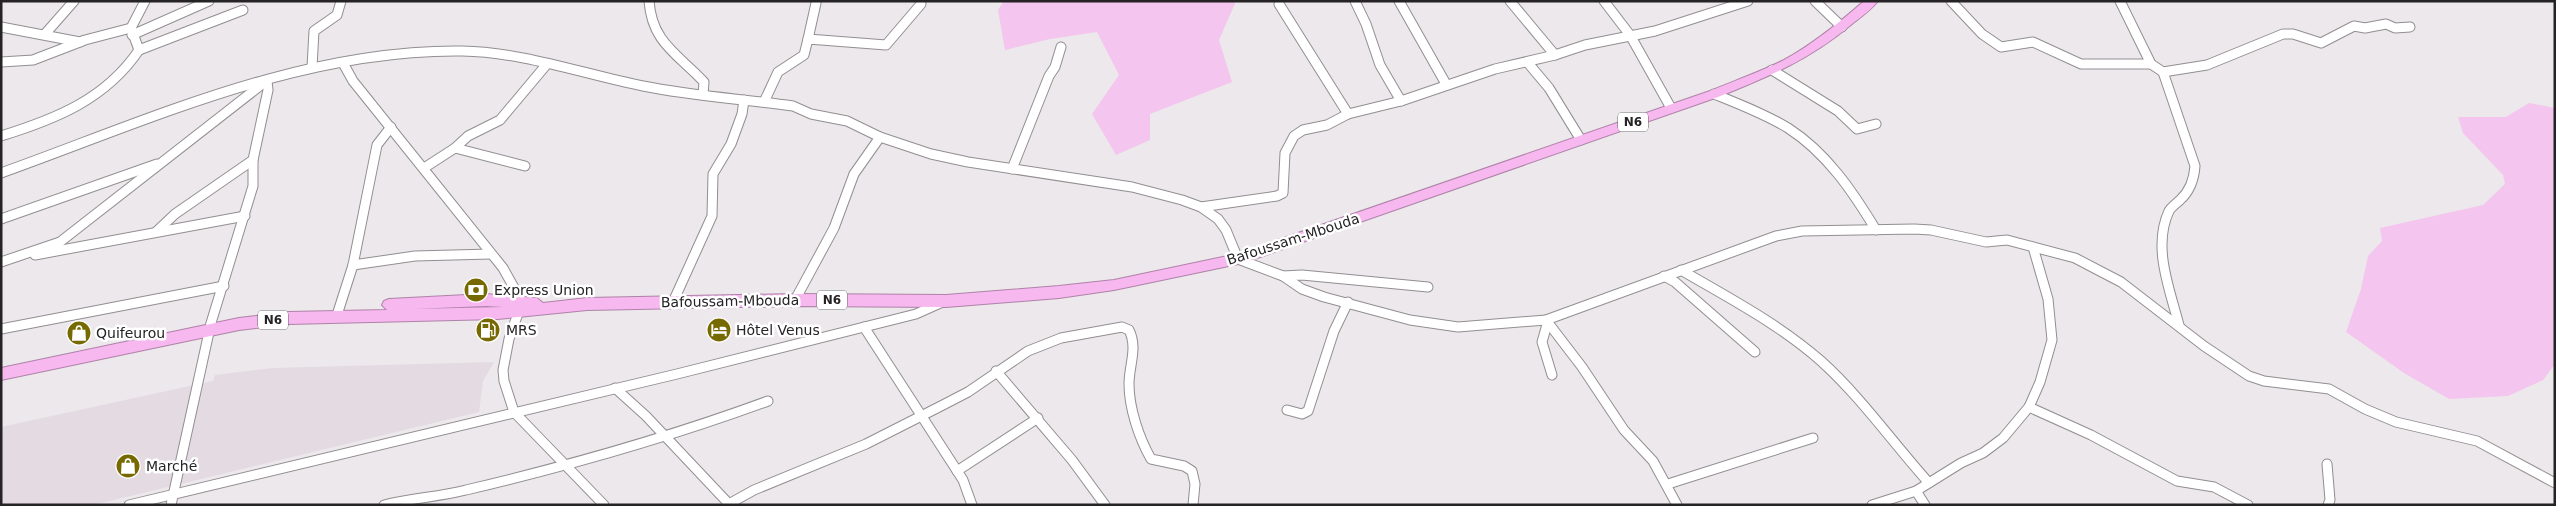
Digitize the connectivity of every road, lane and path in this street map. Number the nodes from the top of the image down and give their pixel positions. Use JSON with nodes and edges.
{"nodes":[{"id":1,"x":74,"y":1,"type":"edge"},
{"id":2,"x":145,"y":1,"type":"edge"},
{"id":3,"x":210,"y":1,"type":"edge"},
{"id":4,"x":341,"y":1,"type":"edge"},
{"id":5,"x":650,"y":1,"type":"edge"},
{"id":6,"x":1356,"y":1,"type":"edge"},
{"id":7,"x":1399,"y":1,"type":"edge"},
{"id":8,"x":1510,"y":1,"type":"edge"},
{"id":9,"x":1604,"y":1,"type":"edge"},
{"id":10,"x":1724,"y":1,"type":"edge"},
{"id":11,"x":1748,"y":1,"type":"edge"},
{"id":12,"x":1815,"y":1,"type":"edge"},
{"id":13,"x":1872,"y":1,"type":"edge"},
{"id":14,"x":1951,"y":1,"type":"edge"},
{"id":15,"x":2120,"y":1,"type":"edge"},
{"id":16,"x":816,"y":3,"type":"dead end"},
{"id":17,"x":921,"y":4,"type":"dead end"},
{"id":18,"x":1278,"y":4,"type":"dead end"},
{"id":19,"x":1731,"y":8,"type":"junction"},
{"id":20,"x":243,"y":10,"type":"dead end"},
{"id":21,"x":1,"y":27,"type":"edge"},
{"id":22,"x":1842,"y":27,"type":"junction"},
{"id":23,"x":2410,"y":27,"type":"dead end"},
{"id":24,"x":132,"y":32,"type":"junction"},
{"id":25,"x":45,"y":34,"type":"junction"},
{"id":26,"x":1630,"y":35,"type":"junction"},
{"id":27,"x":808,"y":39,"type":"junction"},
{"id":28,"x":80,"y":42,"type":"junction"},
{"id":29,"x":1061,"y":47,"type":"dead end"},
{"id":30,"x":139,"y":50,"type":"junction"},
{"id":31,"x":1555,"y":55,"type":"junction"},
{"id":32,"x":1,"y":62,"type":"edge"},
{"id":33,"x":343,"y":63,"type":"junction"},
{"id":34,"x":1528,"y":63,"type":"junction"},
{"id":35,"x":547,"y":64,"type":"junction"},
{"id":36,"x":2151,"y":64,"type":"junction"},
{"id":37,"x":312,"y":67,"type":"junction"},
{"id":38,"x":1772,"y":70,"type":"junction"},
{"id":39,"x":2162,"y":72,"type":"junction"},
{"id":40,"x":267,"y":81,"type":"junction"},
{"id":41,"x":1446,"y":84,"type":"junction"},
{"id":42,"x":1714,"y":94,"type":"junction"},
{"id":43,"x":703,"y":95,"type":"junction"},
{"id":44,"x":744,"y":100,"type":"junction"},
{"id":45,"x":1402,"y":100,"type":"junction"},
{"id":46,"x":764,"y":102,"type":"junction"},
{"id":47,"x":1671,"y":108,"type":"junction"},
{"id":48,"x":1348,"y":114,"type":"junction"},
{"id":49,"x":1876,"y":124,"type":"dead end"},
{"id":50,"x":391,"y":127,"type":"junction"},
{"id":51,"x":1,"y":136,"type":"edge"},
{"id":52,"x":880,"y":137,"type":"junction"},
{"id":53,"x":1581,"y":140,"type":"junction"},
{"id":54,"x":455,"y":148,"type":"junction"},
{"id":55,"x":253,"y":160,"type":"junction"},
{"id":56,"x":163,"y":161,"type":"junction"},
{"id":57,"x":525,"y":166,"type":"dead end"},
{"id":58,"x":424,"y":168,"type":"junction"},
{"id":59,"x":1012,"y":168,"type":"junction"},
{"id":60,"x":1,"y":173,"type":"edge"},
{"id":61,"x":1201,"y":207,"type":"junction"},
{"id":62,"x":245,"y":216,"type":"junction"},
{"id":63,"x":1,"y":219,"type":"edge"},
{"id":64,"x":1876,"y":230,"type":"junction"},
{"id":65,"x":157,"y":231,"type":"junction"},
{"id":66,"x":2033,"y":247,"type":"junction"},
{"id":67,"x":491,"y":254,"type":"junction"},
{"id":68,"x":18,"y":257,"type":"junction"},
{"id":69,"x":1238,"y":260,"type":"junction"},
{"id":70,"x":1,"y":262,"type":"edge"},
{"id":71,"x":353,"y":265,"type":"junction"},
{"id":72,"x":1681,"y":270,"type":"junction"},
{"id":73,"x":1283,"y":276,"type":"junction"},
{"id":74,"x":1664,"y":276,"type":"junction"},
{"id":75,"x":224,"y":286,"type":"junction"},
{"id":76,"x":1428,"y":287,"type":"dead end"},
{"id":77,"x":795,"y":300,"type":"junction"},
{"id":78,"x":946,"y":301,"type":"junction"},
{"id":79,"x":673,"y":302,"type":"junction"},
{"id":80,"x":1348,"y":302,"type":"junction"},
{"id":81,"x":521,"y":307,"type":"junction"},
{"id":82,"x":339,"y":310,"type":"junction"},
{"id":83,"x":1547,"y":320,"type":"junction"},
{"id":84,"x":2179,"y":325,"type":"junction"},
{"id":85,"x":210,"y":327,"type":"junction"},
{"id":86,"x":864,"y":327,"type":"junction"},
{"id":87,"x":1,"y":329,"type":"edge"},
{"id":88,"x":1755,"y":352,"type":"dead end"},
{"id":89,"x":1,"y":364,"type":"edge"},
{"id":90,"x":996,"y":371,"type":"junction"},
{"id":91,"x":1,"y":374,"type":"edge"},
{"id":92,"x":1552,"y":375,"type":"dead end"},
{"id":93,"x":615,"y":388,"type":"junction"},
{"id":94,"x":768,"y":400,"type":"dead end"},
{"id":95,"x":2029,"y":407,"type":"junction"},
{"id":96,"x":1287,"y":410,"type":"dead end"},
{"id":97,"x":514,"y":412,"type":"junction"},
{"id":98,"x":922,"y":415,"type":"junction"},
{"id":99,"x":1038,"y":418,"type":"junction"},
{"id":100,"x":664,"y":435,"type":"junction"},
{"id":101,"x":1813,"y":438,"type":"dead end"},
{"id":102,"x":567,"y":464,"type":"junction"},
{"id":103,"x":2327,"y":464,"type":"dead end"},
{"id":104,"x":957,"y":471,"type":"junction"},
{"id":105,"x":2555,"y":482,"type":"edge"},
{"id":106,"x":1929,"y":483,"type":"junction"},
{"id":107,"x":1668,"y":484,"type":"junction"},
{"id":108,"x":1916,"y":491,"type":"junction"},
{"id":109,"x":172,"y":499,"type":"edge"},
{"id":110,"x":729,"y":504,"type":"edge"},
{"id":111,"x":128,"y":505,"type":"edge"},
{"id":112,"x":384,"y":505,"type":"edge"},
{"id":113,"x":604,"y":505,"type":"edge"},
{"id":114,"x":972,"y":505,"type":"edge"},
{"id":115,"x":1105,"y":505,"type":"edge"},
{"id":116,"x":1193,"y":505,"type":"edge"},
{"id":117,"x":1677,"y":505,"type":"edge"},
{"id":118,"x":1872,"y":505,"type":"edge"},
{"id":119,"x":1925,"y":505,"type":"edge"},
{"id":120,"x":2248,"y":505,"type":"edge"},
{"id":121,"x":2328,"y":505,"type":"edge"}],
"edges":[{"from":1,"to":25,"type":"street"},
{"from":2,"to":24,"type":"street"},
{"from":3,"to":24,"type":"street"},
{"from":4,"to":37,"type":"street"},
{"from":5,"to":43,"type":"street"},
{"from":6,"to":45,"type":"street"},
{"from":7,"to":41,"type":"street"},
{"from":8,"to":31,"type":"street"},
{"from":9,"to":26,"type":"street"},
{"from":10,"to":19,"type":"street"},
{"from":11,"to":19,"type":"street"},
{"from":12,"to":22,"type":"street"},
{"from":13,"to":22,"type":"highway","name":"Bafoussam-Mbouda","number":"N6"},
{"from":14,"to":36,"type":"street"},
{"from":15,"to":36,"type":"street"},
{"from":16,"to":27,"type":"street"},
{"from":17,"to":27,"type":"street"},
{"from":18,"to":48,"type":"street"},
{"from":19,"to":26,"type":"street"},
{"from":20,"to":30,"type":"street"},
{"from":21,"to":25,"type":"street"},
{"from":22,"to":38,"type":"highway","name":"Bafoussam-Mbouda","number":"N6"},
{"from":23,"to":39,"type":"street"},
{"from":24,"to":28,"type":"street"},
{"from":24,"to":30,"type":"street"},
{"from":25,"to":28,"type":"street"},
{"from":26,"to":31,"type":"street"},
{"from":26,"to":47,"type":"street"},
{"from":27,"to":46,"type":"street"},
{"from":28,"to":32,"type":"street"},
{"from":29,"to":59,"type":"street"},
{"from":30,"to":51,"type":"street"},
{"from":31,"to":34,"type":"street"},
{"from":33,"to":35,"type":"street"},
{"from":33,"to":37,"type":"street"},
{"from":33,"to":50,"type":"street"},
{"from":34,"to":41,"type":"street"},
{"from":34,"to":53,"type":"street"},
{"from":35,"to":43,"type":"street"},
{"from":35,"to":54,"type":"street"},
{"from":36,"to":39,"type":"street"},
{"from":37,"to":40,"type":"street"},
{"from":38,"to":42,"type":"highway","name":"Bafoussam-Mbouda","number":"N6"},
{"from":38,"to":49,"type":"street"},
{"from":39,"to":84,"type":"street"},
{"from":40,"to":55,"type":"street"},
{"from":40,"to":56,"type":"street"},
{"from":40,"to":60,"type":"street"},
{"from":41,"to":45,"type":"street"},
{"from":42,"to":47,"type":"highway","name":"Bafoussam-Mbouda","number":"N6"},
{"from":42,"to":64,"type":"street"},
{"from":43,"to":44,"type":"street"},
{"from":44,"to":46,"type":"street"},
{"from":44,"to":79,"type":"street"},
{"from":45,"to":48,"type":"street"},
{"from":46,"to":52,"type":"street"},
{"from":47,"to":53,"type":"highway","name":"Bafoussam-Mbouda","number":"N6"},
{"from":48,"to":61,"type":"street"},
{"from":50,"to":58,"type":"street"},
{"from":50,"to":71,"type":"street"},
{"from":52,"to":59,"type":"street"},
{"from":52,"to":77,"type":"street"},
{"from":53,"to":69,"type":"highway","name":"Bafoussam-Mbouda","number":"N6"},
{"from":54,"to":57,"type":"street"},
{"from":54,"to":58,"type":"street"},
{"from":55,"to":62,"type":"street"},
{"from":55,"to":65,"type":"street"},
{"from":56,"to":63,"type":"street"},
{"from":56,"to":68,"type":"street"},
{"from":58,"to":67,"type":"street"},
{"from":59,"to":61,"type":"street"},
{"from":61,"to":69,"type":"street"},
{"from":62,"to":65,"type":"street"},
{"from":62,"to":75,"type":"street"},
{"from":64,"to":66,"type":"street"},
{"from":64,"to":72,"type":"street"},
{"from":65,"to":68,"type":"street"},
{"from":66,"to":84,"type":"street"},
{"from":66,"to":95,"type":"street"},
{"from":67,"to":71,"type":"street"},
{"from":67,"to":81,"type":"street"},
{"from":68,"to":70,"type":"street"},
{"from":69,"to":73,"type":"street"},
{"from":69,"to":78,"type":"highway","name":"Bafoussam-Mbouda","number":"N6"},
{"from":71,"to":82,"type":"street"},
{"from":72,"to":74,"type":"street"},
{"from":72,"to":106,"type":"street"},
{"from":73,"to":76,"type":"street"},
{"from":73,"to":80,"type":"street"},
{"from":74,"to":83,"type":"street"},
{"from":74,"to":88,"type":"street"},
{"from":75,"to":85,"type":"street"},
{"from":75,"to":87,"type":"street"},
{"from":77,"to":78,"type":"highway","name":"Bafoussam-Mbouda","number":"N6"},
{"from":77,"to":79,"type":"highway","name":"Bafoussam-Mbouda","number":"N6"},
{"from":78,"to":86,"type":"street"},
{"from":79,"to":81,"type":"highway","name":"Bafoussam-Mbouda","number":"N6"},
{"from":80,"to":83,"type":"street"},
{"from":80,"to":96,"type":"street"},
{"from":81,"to":82,"type":"highway","name":"Bafoussam-Mbouda","number":"N6"},
{"from":81,"to":97,"type":"street"},
{"from":82,"to":85,"type":"highway","name":"Bafoussam-Mbouda","number":"N6"},
{"from":83,"to":92,"type":"street"},
{"from":83,"to":107,"type":"street"},
{"from":84,"to":105,"type":"street"},
{"from":85,"to":89,"type":"highway","name":"Bafoussam-Mbouda","number":"N6"},
{"from":85,"to":91,"type":"highway","name":"Bafoussam-Mbouda","number":"N6"},
{"from":85,"to":109,"type":"street"},
{"from":86,"to":93,"type":"street"},
{"from":86,"to":98,"type":"street"},
{"from":90,"to":98,"type":"street"},
{"from":90,"to":99,"type":"street"},
{"from":90,"to":116,"type":"street"},
{"from":93,"to":97,"type":"street"},
{"from":93,"to":100,"type":"street"},
{"from":94,"to":100,"type":"street"},
{"from":95,"to":106,"type":"street"},
{"from":95,"to":120,"type":"street"},
{"from":97,"to":102,"type":"street"},
{"from":97,"to":109,"type":"street"},
{"from":98,"to":104,"type":"street"},
{"from":98,"to":110,"type":"street"},
{"from":99,"to":104,"type":"street"},
{"from":99,"to":115,"type":"street"},
{"from":100,"to":102,"type":"street"},
{"from":100,"to":110,"type":"street"},
{"from":101,"to":107,"type":"street"},
{"from":102,"to":112,"type":"street"},
{"from":102,"to":113,"type":"street"},
{"from":103,"to":121,"type":"street"},
{"from":104,"to":114,"type":"street"},
{"from":106,"to":108,"type":"street"},
{"from":107,"to":117,"type":"street"},
{"from":108,"to":118,"type":"street"},
{"from":108,"to":119,"type":"street"},
{"from":109,"to":111,"type":"street"}]}
